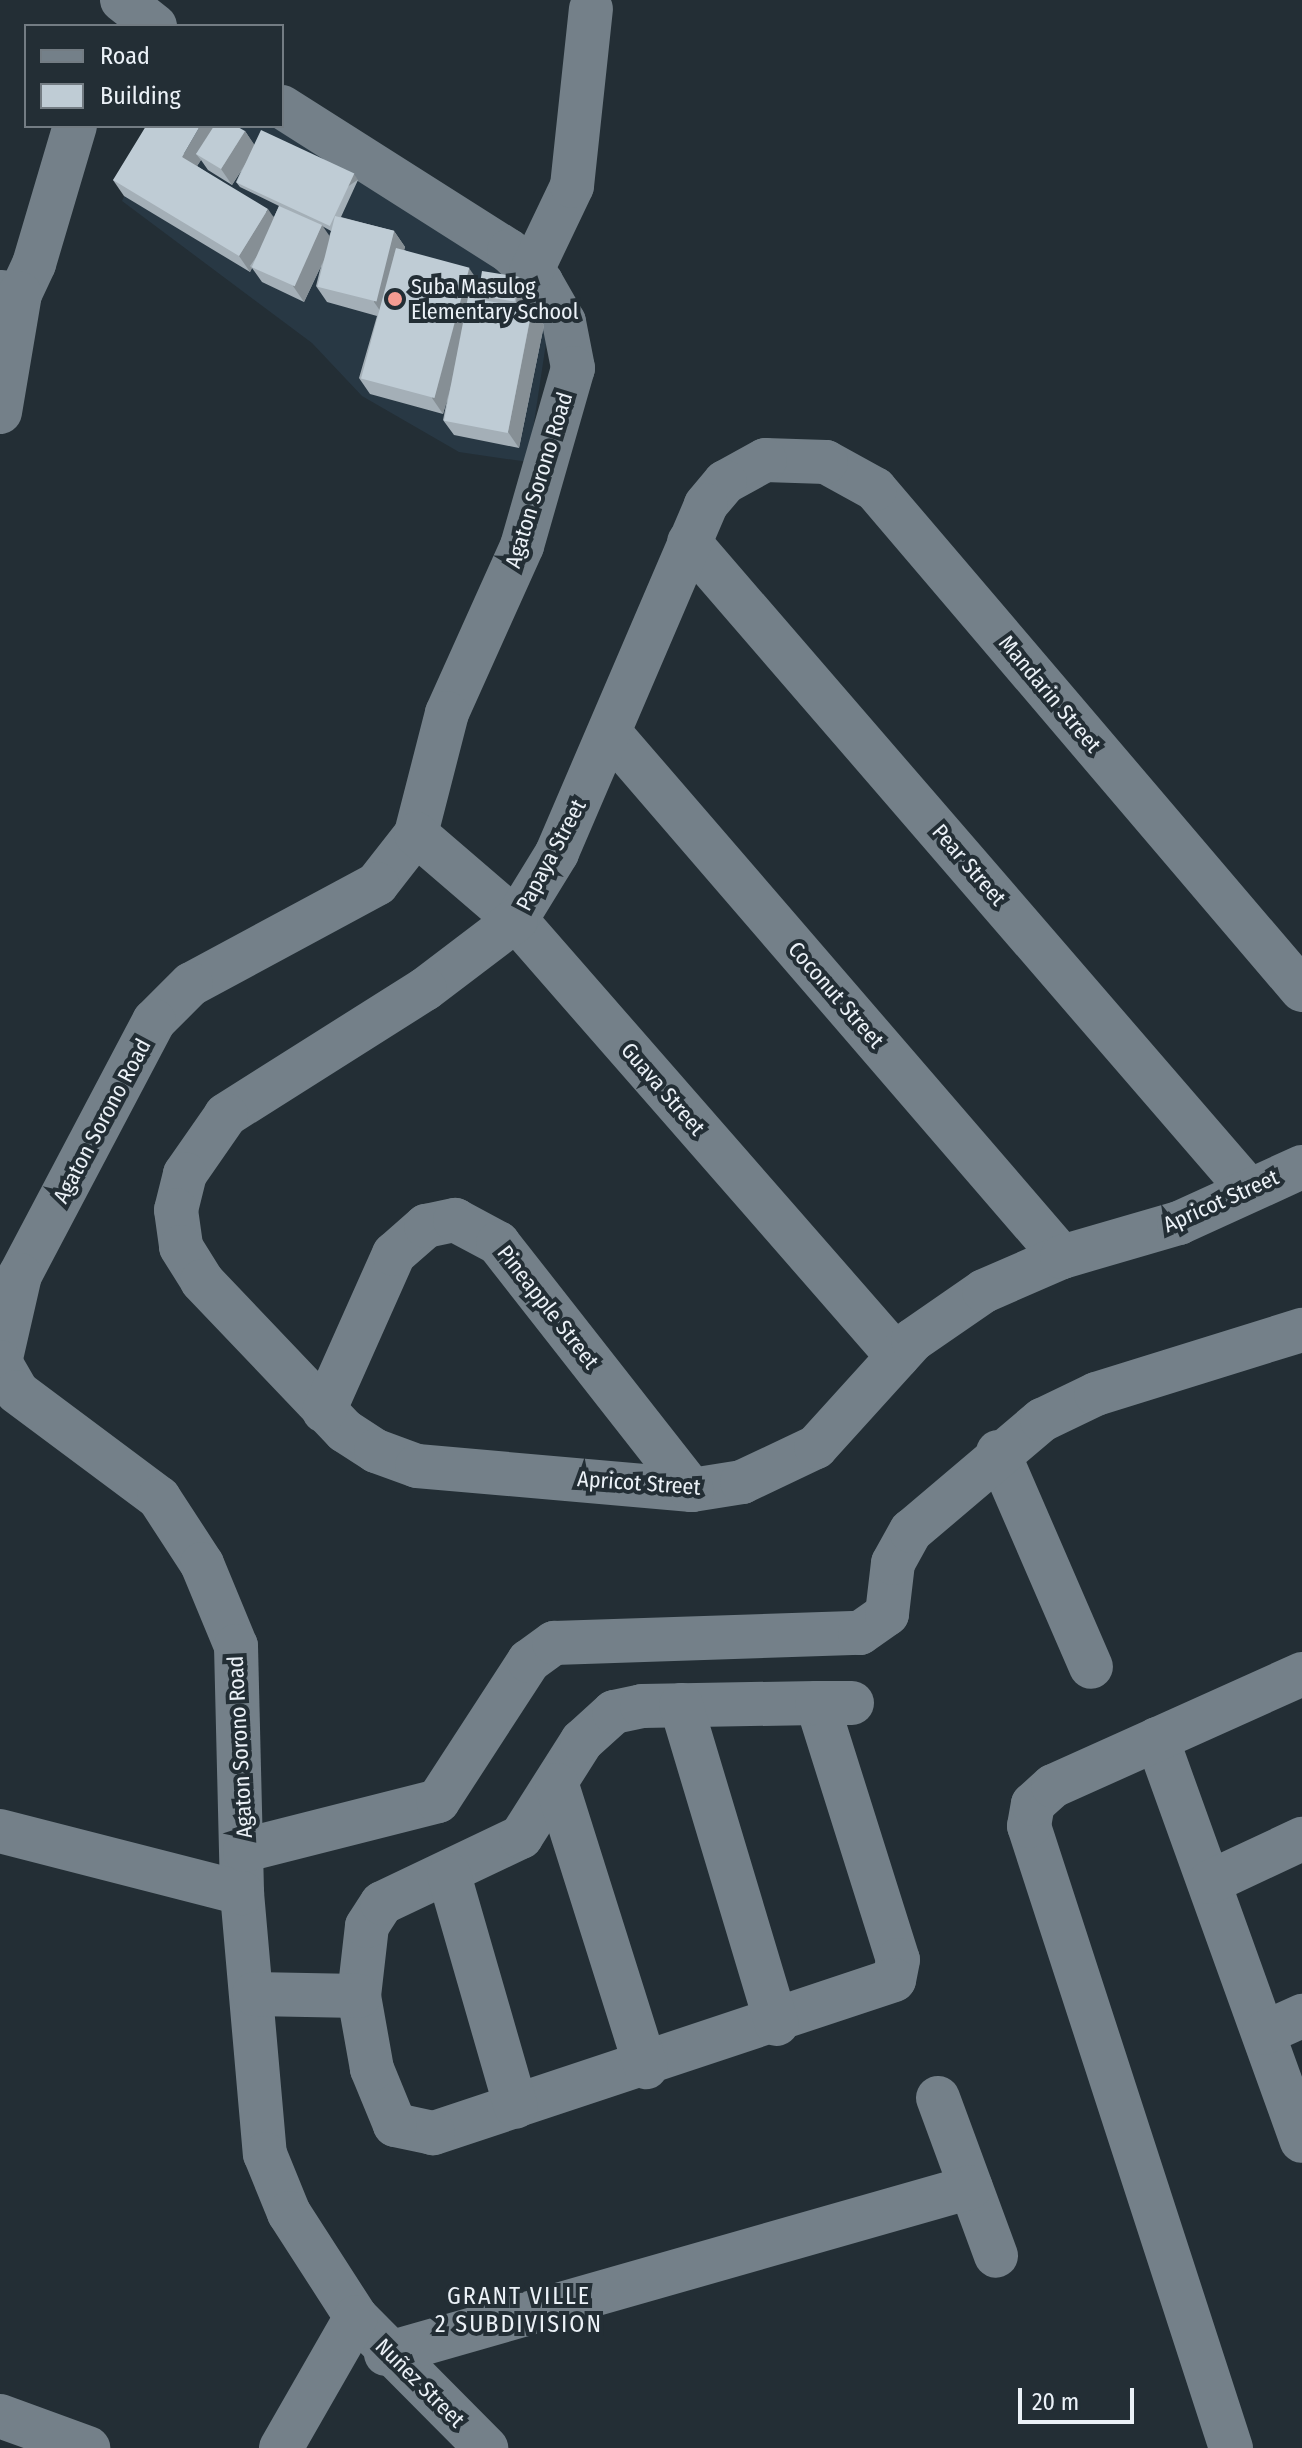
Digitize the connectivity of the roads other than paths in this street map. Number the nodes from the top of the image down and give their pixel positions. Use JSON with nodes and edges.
{"nodes":[{"id":1,"x":112,"y":0,"type":"edge"},
{"id":2,"x":122,"y":0,"type":"edge"},
{"id":3,"x":591,"y":9,"type":"dead end"},
{"id":4,"x":105,"y":24,"type":"edge"},
{"id":5,"x":152,"y":24,"type":"edge"},
{"id":6,"x":284,"y":108,"type":"edge"},
{"id":7,"x":74,"y":128,"type":"edge"},
{"id":8,"x":531,"y":272,"type":"junction"},
{"id":9,"x":10,"y":293,"type":"edge"},
{"id":10,"x":0,"y":412,"type":"edge"},
{"id":11,"x":765,"y":460,"type":"joint"},
{"id":12,"x":689,"y":542,"type":"junction"},
{"id":13,"x":610,"y":733,"type":"junction"},
{"id":14,"x":416,"y":834,"type":"junction"},
{"id":15,"x":516,"y":920,"type":"junction"},
{"id":16,"x":1302,"y":990,"type":"edge"},
{"id":17,"x":1302,"y":1167,"type":"edge"},
{"id":18,"x":1248,"y":1189,"type":"junction"},
{"id":19,"x":177,"y":1230,"type":"joint"},
{"id":20,"x":1062,"y":1257,"type":"junction"},
{"id":21,"x":1302,"y":1330,"type":"edge"},
{"id":22,"x":898,"y":1357,"type":"junction"},
{"id":23,"x":324,"y":1411,"type":"junction"},
{"id":24,"x":998,"y":1452,"type":"junction"},
{"id":25,"x":692,"y":1490,"type":"junction"},
{"id":26,"x":1091,"y":1667,"type":"dead end"},
{"id":27,"x":1302,"y":1674,"type":"edge"},
{"id":28,"x":681,"y":1705,"type":"junction"},
{"id":29,"x":1157,"y":1739,"type":"junction"},
{"id":30,"x":557,"y":1785,"type":"junction"},
{"id":31,"x":0,"y":1831,"type":"edge"},
{"id":32,"x":1302,"y":1839,"type":"edge"},
{"id":33,"x":245,"y":1850,"type":"junction"},
{"id":34,"x":449,"y":1875,"type":"junction"},
{"id":35,"x":1210,"y":1882,"type":"junction"},
{"id":36,"x":242,"y":1893,"type":"junction"},
{"id":37,"x":254,"y":1994,"type":"junction"},
{"id":38,"x":359,"y":1996,"type":"junction"},
{"id":39,"x":777,"y":2024,"type":"junction"},
{"id":40,"x":1283,"y":2024,"type":"edge"},
{"id":41,"x":646,"y":2067,"type":"junction"},
{"id":42,"x":938,"y":2098,"type":"dead end"},
{"id":43,"x":516,"y":2107,"type":"junction"},
{"id":44,"x":1302,"y":2141,"type":"edge"},
{"id":45,"x":971,"y":2187,"type":"junction"},
{"id":46,"x":996,"y":2256,"type":"dead end"},
{"id":47,"x":356,"y":2317,"type":"junction"},
{"id":48,"x":386,"y":2354,"type":"junction"},
{"id":49,"x":0,"y":2416,"type":"edge"},
{"id":50,"x":68,"y":2444,"type":"edge"},
{"id":51,"x":281,"y":2448,"type":"edge"},
{"id":52,"x":486,"y":2448,"type":"edge"},
{"id":53,"x":1231,"y":2448,"type":"edge"}],
"edges":[{"from":1,"to":4,"type":"street"},
{"from":2,"to":5,"type":"street"},
{"from":3,"to":8,"type":"street"},
{"from":6,"to":8,"type":"street","name":"Agaton Sorono Road"},
{"from":7,"to":9,"type":"street"},
{"from":8,"to":14,"type":"street","name":"Agaton Sorono Road"},
{"from":9,"to":10,"type":"street"},
{"from":11,"to":12,"type":"street","name":"Papaya Street"},
{"from":11,"to":16,"type":"street","name":"Mandarin Street"},
{"from":12,"to":13,"type":"street","name":"Papaya Street"},
{"from":12,"to":18,"type":"street","name":"Pear Street"},
{"from":13,"to":15,"type":"street","name":"Papaya Street"},
{"from":13,"to":20,"type":"street","name":"Coconut Street"},
{"from":14,"to":15,"type":"street","name":"Guava Street"},
{"from":14,"to":33,"type":"street","name":"Agaton Sorono Road"},
{"from":15,"to":19,"type":"street","name":"Papaya Street"},
{"from":15,"to":22,"type":"street","name":"Guava Street"},
{"from":17,"to":18,"type":"street","name":"Apricot Street"},
{"from":18,"to":20,"type":"street","name":"Apricot Street"},
{"from":19,"to":23,"type":"street","name":"Apricot Street"},
{"from":20,"to":22,"type":"street","name":"Apricot Street"},
{"from":21,"to":24,"type":"street"},
{"from":22,"to":25,"type":"street","name":"Apricot Street"},
{"from":23,"to":25,"type":"street","name":"Apricot Street"},
{"from":23,"to":25,"type":"street","name":"Pineapple Street"},
{"from":24,"to":26,"type":"street"},
{"from":24,"to":33,"type":"street"},
{"from":27,"to":29,"type":"street"},
{"from":28,"to":30,"type":"street"},
{"from":28,"to":39,"type":"street"},
{"from":28,"to":39,"type":"street"},
{"from":29,"to":35,"type":"street"},
{"from":29,"to":53,"type":"street"},
{"from":30,"to":34,"type":"street"},
{"from":30,"to":41,"type":"street"},
{"from":31,"to":36,"type":"street"},
{"from":32,"to":35,"type":"street"},
{"from":33,"to":36,"type":"street","name":"Agaton Sorono Road"},
{"from":34,"to":38,"type":"street"},
{"from":34,"to":43,"type":"street"},
{"from":35,"to":40,"type":"street"},
{"from":36,"to":37,"type":"street","name":"Agaton Sorono Road"},
{"from":37,"to":38,"type":"street"},
{"from":37,"to":47,"type":"street","name":"Agaton Sorono Road"},
{"from":38,"to":43,"type":"street"},
{"from":39,"to":41,"type":"street"},
{"from":40,"to":44,"type":"street"},
{"from":41,"to":43,"type":"street"},
{"from":42,"to":45,"type":"street"},
{"from":45,"to":46,"type":"street"},
{"from":45,"to":48,"type":"street"},
{"from":47,"to":48,"type":"street","name":"Nuñez Street"},
{"from":47,"to":51,"type":"street"},
{"from":48,"to":52,"type":"street","name":"Nuñez Street"},
{"from":49,"to":50,"type":"street"}]}
